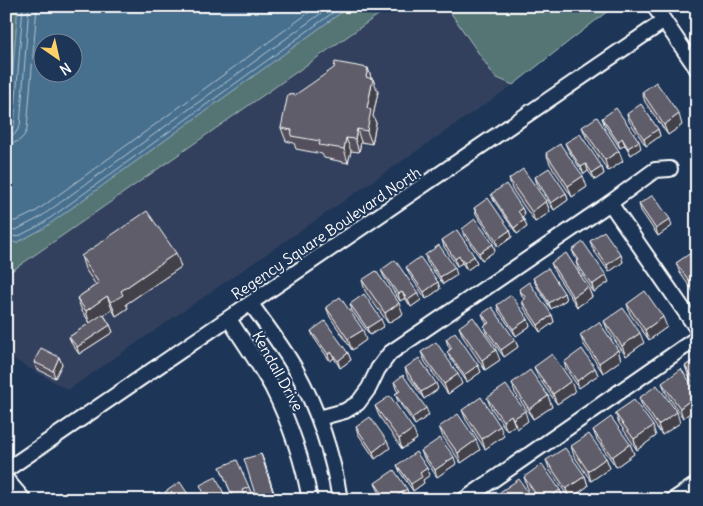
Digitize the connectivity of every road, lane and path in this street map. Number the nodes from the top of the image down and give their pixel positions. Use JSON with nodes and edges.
{"nodes":[{"id":1,"x":654,"y":6,"type":"edge"},
{"id":2,"x":664,"y":21,"type":"junction"},
{"id":3,"x":697,"y":70,"type":"edge"},
{"id":4,"x":670,"y":169,"type":"dead end"},
{"id":5,"x":610,"y":203,"type":"junction"},
{"id":6,"x":251,"y":304,"type":"junction"},
{"id":7,"x":229,"y":319,"type":"junction"},
{"id":8,"x":697,"y":329,"type":"edge"},
{"id":9,"x":697,"y":338,"type":"edge"},
{"id":10,"x":319,"y":418,"type":"junction"},
{"id":11,"x":6,"y":470,"type":"edge"},
{"id":12,"x":6,"y":479,"type":"edge"},
{"id":13,"x":697,"y":484,"type":"edge"},
{"id":14,"x":24,"y":500,"type":"edge"},
{"id":15,"x":310,"y":500,"type":"edge"},
{"id":16,"x":340,"y":500,"type":"edge"},
{"id":17,"x":464,"y":500,"type":"edge"},
{"id":18,"x":673,"y":500,"type":"edge"}],
"edges":[{"from":1,"to":2,"type":"street"},
{"from":2,"to":3,"type":"street"},
{"from":2,"to":6,"type":"street","name":"Regency Square Boulevard North"},
{"from":4,"to":5,"type":"street"},
{"from":5,"to":8,"type":"street"},
{"from":5,"to":10,"type":"street"},
{"from":6,"to":7,"type":"street","name":"Regency Square Boulevard North"},
{"from":6,"to":10,"type":"street","name":"Kendall Drive"},
{"from":7,"to":11,"type":"street","name":"Regency Square Boulevard North"},
{"from":7,"to":15,"type":"street","name":"Kendall Drive"},
{"from":9,"to":17,"type":"street"},
{"from":10,"to":16,"type":"street","name":"Kendall Drive"},
{"from":12,"to":14,"type":"street"},
{"from":13,"to":18,"type":"street"}]}
